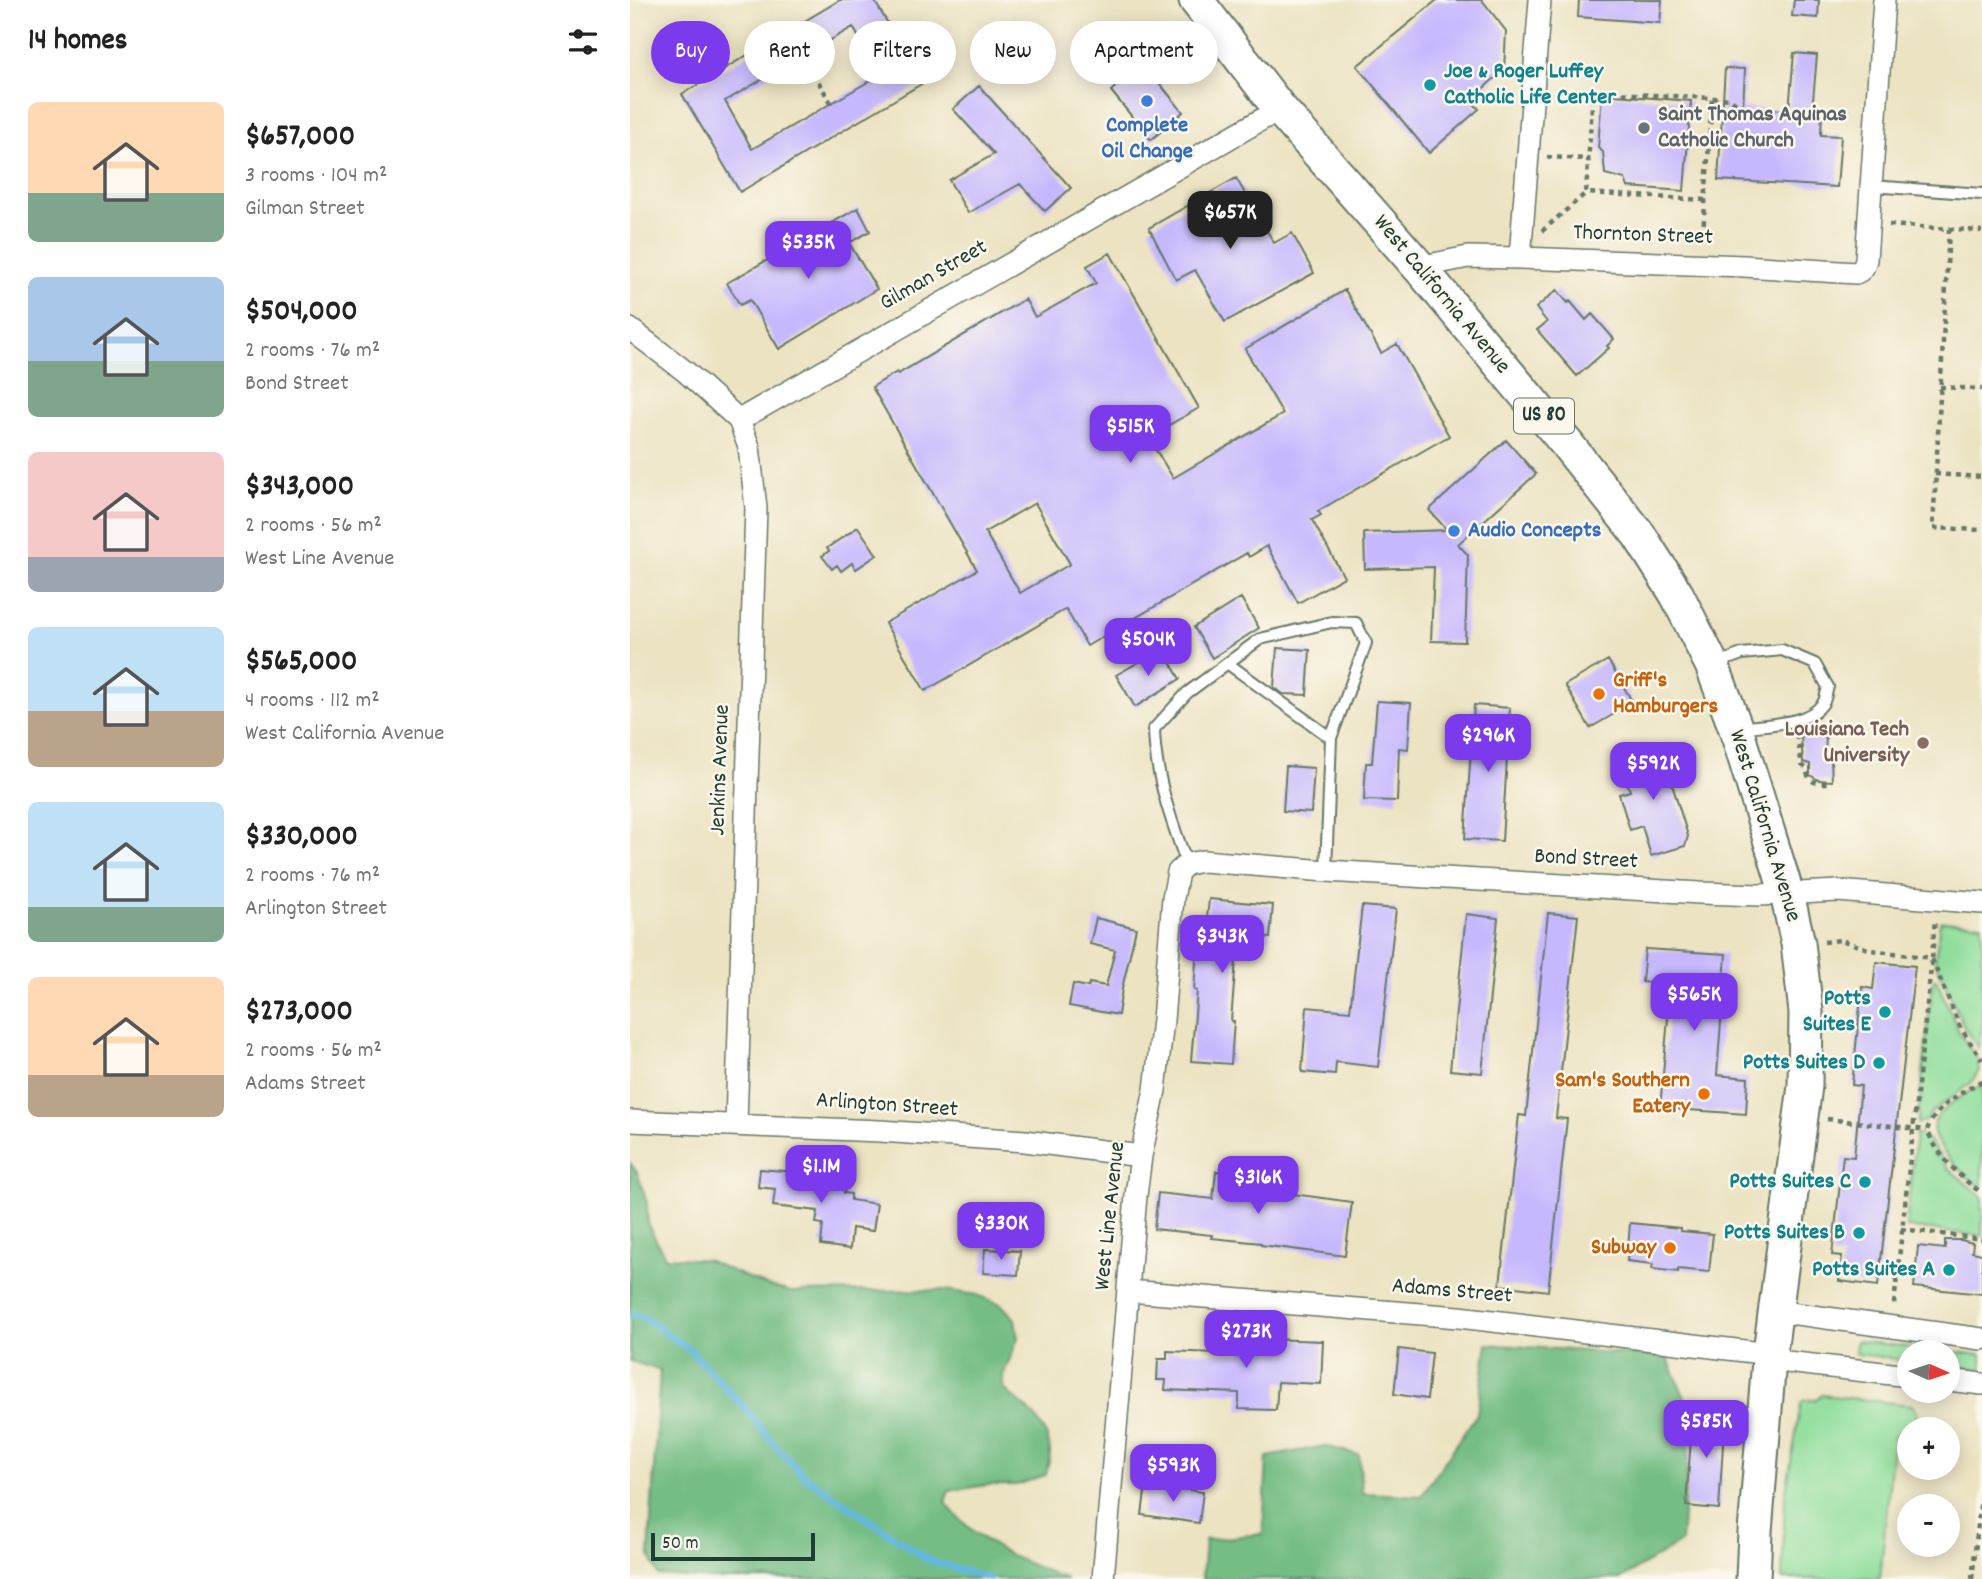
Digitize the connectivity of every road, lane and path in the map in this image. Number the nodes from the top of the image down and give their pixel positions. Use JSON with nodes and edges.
{"nodes":[{"id":1,"x":1196,"y":0,"type":"edge"},
{"id":2,"x":1540,"y":0,"type":"edge"},
{"id":3,"x":1884,"y":0,"type":"edge"},
{"id":4,"x":820,"y":84,"type":"edge"},
{"id":5,"x":1712,"y":98,"type":"junction"},
{"id":6,"x":831,"y":103,"type":"dead end"},
{"id":7,"x":1742,"y":108,"type":"dead end"},
{"id":8,"x":1280,"y":109,"type":"junction"},
{"id":9,"x":1542,"y":157,"type":"dead end"},
{"id":10,"x":1588,"y":159,"type":"junction"},
{"id":11,"x":1871,"y":186,"type":"junction"},
{"id":12,"x":1586,"y":192,"type":"junction"},
{"id":13,"x":1982,"y":194,"type":"edge"},
{"id":14,"x":1705,"y":200,"type":"junction"},
{"id":15,"x":1878,"y":224,"type":"dead end"},
{"id":16,"x":1949,"y":229,"type":"junction"},
{"id":17,"x":1982,"y":231,"type":"edge"},
{"id":18,"x":1541,"y":232,"type":"dead end"},
{"id":19,"x":1703,"y":234,"type":"dead end"},
{"id":20,"x":1520,"y":258,"type":"junction"},
{"id":21,"x":1419,"y":267,"type":"junction"},
{"id":22,"x":630,"y":329,"type":"edge"},
{"id":23,"x":1940,"y":387,"type":"junction"},
{"id":24,"x":1982,"y":389,"type":"edge"},
{"id":25,"x":739,"y":420,"type":"junction"},
{"id":26,"x":1935,"y":474,"type":"junction"},
{"id":27,"x":1982,"y":477,"type":"edge"},
{"id":28,"x":1982,"y":530,"type":"edge"},
{"id":29,"x":1227,"y":663,"type":"junction"},
{"id":30,"x":1712,"y":665,"type":"junction"},
{"id":31,"x":1736,"y":729,"type":"junction"},
{"id":32,"x":1785,"y":737,"type":"dead end"},
{"id":33,"x":1331,"y":738,"type":"junction"},
{"id":34,"x":1829,"y":783,"type":"dead end"},
{"id":35,"x":1187,"y":864,"type":"junction"},
{"id":36,"x":1326,"y":871,"type":"junction"},
{"id":37,"x":1787,"y":894,"type":"junction"},
{"id":38,"x":1982,"y":903,"type":"edge"},
{"id":39,"x":1947,"y":919,"type":"dead end"},
{"id":40,"x":1819,"y":942,"type":"dead end"},
{"id":41,"x":1932,"y":958,"type":"junction"},
{"id":42,"x":1982,"y":1060,"type":"edge"},
{"id":43,"x":1982,"y":1081,"type":"edge"},
{"id":44,"x":1822,"y":1118,"type":"dead end"},
{"id":45,"x":630,"y":1121,"type":"edge"},
{"id":46,"x":736,"y":1124,"type":"junction"},
{"id":47,"x":1913,"y":1128,"type":"junction"},
{"id":48,"x":1927,"y":1130,"type":"junction"},
{"id":49,"x":1141,"y":1156,"type":"junction"},
{"id":50,"x":1982,"y":1193,"type":"edge"},
{"id":51,"x":1901,"y":1229,"type":"junction"},
{"id":52,"x":1982,"y":1239,"type":"edge"},
{"id":53,"x":1128,"y":1291,"type":"junction"},
{"id":54,"x":1894,"y":1304,"type":"dead end"},
{"id":55,"x":1775,"y":1311,"type":"junction"},
{"id":56,"x":1982,"y":1339,"type":"edge"},
{"id":57,"x":1770,"y":1357,"type":"junction"},
{"id":58,"x":1897,"y":1374,"type":"edge"},
{"id":59,"x":1960,"y":1381,"type":"edge"},
{"id":60,"x":1982,"y":1384,"type":"edge"},
{"id":61,"x":1982,"y":1488,"type":"edge"},
{"id":62,"x":1103,"y":1579,"type":"edge"},
{"id":63,"x":1753,"y":1579,"type":"edge"},
{"id":64,"x":1972,"y":1579,"type":"edge"}],
"edges":[{"from":1,"to":8,"type":"main road","name":"West California Avenue","number":"US 80"},
{"from":2,"to":20,"type":"street"},
{"from":3,"to":11,"type":"street"},
{"from":4,"to":6,"type":"path"},
{"from":5,"to":7,"type":"path"},
{"from":5,"to":10,"type":"path"},
{"from":5,"to":14,"type":"path"},
{"from":8,"to":21,"type":"main road","name":"West California Avenue","number":"US 80"},
{"from":8,"to":25,"type":"street","name":"Gilman Street"},
{"from":9,"to":10,"type":"path"},
{"from":10,"to":12,"type":"path"},
{"from":11,"to":13,"type":"lane"},
{"from":11,"to":20,"type":"street","name":"Thornton Street"},
{"from":12,"to":14,"type":"path"},
{"from":12,"to":18,"type":"path"},
{"from":14,"to":19,"type":"path"},
{"from":15,"to":16,"type":"path"},
{"from":16,"to":17,"type":"path"},
{"from":16,"to":23,"type":"path"},
{"from":20,"to":21,"type":"street","name":"Thornton Street"},
{"from":21,"to":30,"type":"main road","name":"West California Avenue","number":"US 80"},
{"from":22,"to":25,"type":"street"},
{"from":23,"to":24,"type":"path"},
{"from":23,"to":26,"type":"path"},
{"from":25,"to":46,"type":"street","name":"Jenkins Avenue"},
{"from":26,"to":27,"type":"path"},
{"from":26,"to":28,"type":"path"},
{"from":29,"to":33,"type":"lane"},
{"from":29,"to":33,"type":"lane"},
{"from":29,"to":35,"type":"lane"},
{"from":30,"to":31,"type":"main road","name":"West California Avenue","number":"US 80"},
{"from":30,"to":31,"type":"lane"},
{"from":31,"to":37,"type":"main road","name":"West California Avenue","number":"US 80"},
{"from":32,"to":34,"type":"path"},
{"from":33,"to":36,"type":"lane"},
{"from":35,"to":36,"type":"street","name":"Bond Street"},
{"from":35,"to":49,"type":"street","name":"West Line Avenue"},
{"from":36,"to":37,"type":"street","name":"Bond Street"},
{"from":37,"to":38,"type":"street","name":"Bond Street"},
{"from":37,"to":55,"type":"main road","name":"West California Avenue","number":"US 80"},
{"from":39,"to":41,"type":"path"},
{"from":40,"to":41,"type":"path"},
{"from":41,"to":42,"type":"path"},
{"from":41,"to":47,"type":"path"},
{"from":43,"to":48,"type":"path"},
{"from":44,"to":47,"type":"path"},
{"from":45,"to":46,"type":"street","name":"Arlington Street"},
{"from":46,"to":49,"type":"street","name":"Arlington Street"},
{"from":47,"to":48,"type":"path"},
{"from":47,"to":51,"type":"path"},
{"from":48,"to":50,"type":"path"},
{"from":49,"to":53,"type":"street","name":"West Line Avenue"},
{"from":51,"to":52,"type":"path"},
{"from":51,"to":54,"type":"path"},
{"from":53,"to":57,"type":"street","name":"Adams Street"},
{"from":53,"to":62,"type":"street","name":"West Line Avenue"},
{"from":55,"to":56,"type":"street"},
{"from":55,"to":57,"type":"main road","name":"West California Avenue","number":"US 80"},
{"from":57,"to":58,"type":"street","name":"Adams Street"},
{"from":57,"to":63,"type":"main road","name":"West California Avenue","number":"US 80"},
{"from":59,"to":60,"type":"street"},
{"from":61,"to":64,"type":"path"}]}
